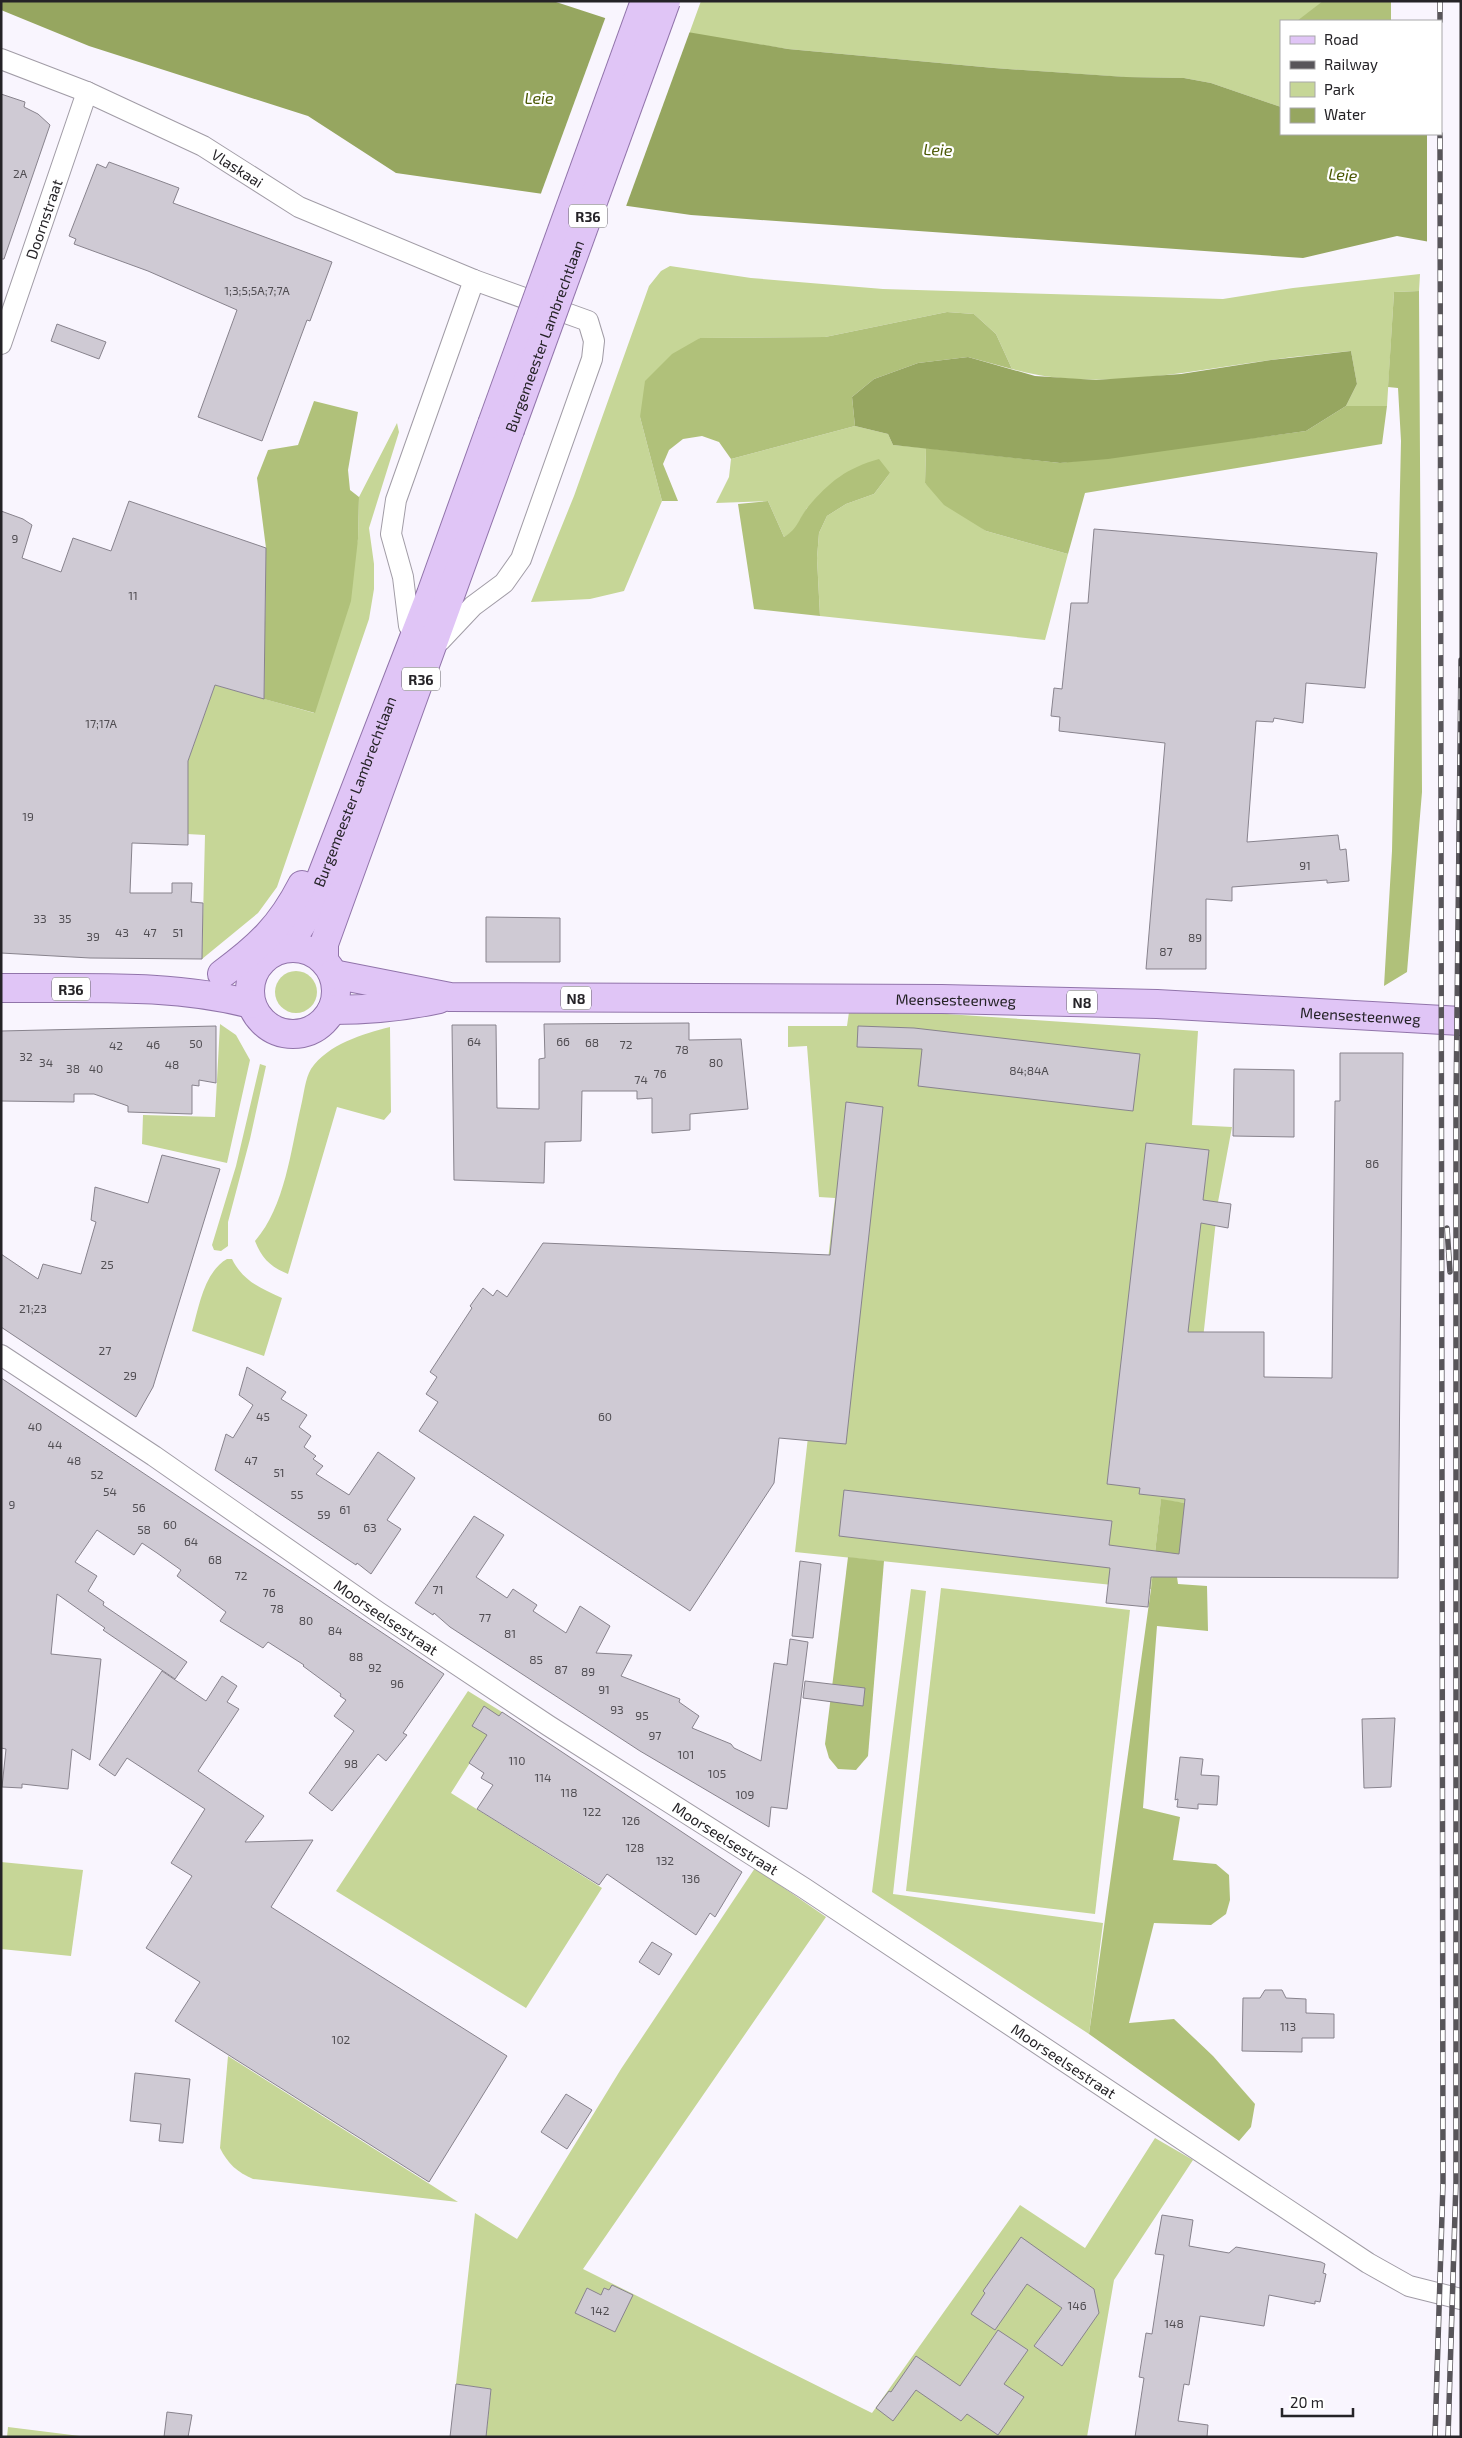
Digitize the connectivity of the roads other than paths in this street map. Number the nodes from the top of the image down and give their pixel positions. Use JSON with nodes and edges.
{"nodes":[{"id":1,"x":645,"y":1,"type":"edge"},
{"id":2,"x":666,"y":1,"type":"edge"},
{"id":3,"x":1,"y":59,"type":"edge"},
{"id":4,"x":88,"y":92,"type":"junction"},
{"id":5,"x":474,"y":280,"type":"junction"},
{"id":6,"x":1,"y":344,"type":"edge"},
{"id":7,"x":501,"y":427,"type":"junction"},
{"id":8,"x":425,"y":637,"type":"junction"},
{"id":9,"x":340,"y":825,"type":"junction"},
{"id":10,"x":287,"y":947,"type":"junction"},
{"id":11,"x":257,"y":965,"type":"junction"},
{"id":12,"x":329,"y":967,"type":"junction"},
{"id":13,"x":222,"y":974,"type":"junction"},
{"id":14,"x":1,"y":988,"type":"edge"},
{"id":15,"x":140,"y":989,"type":"junction"},
{"id":16,"x":450,"y":997,"type":"junction"},
{"id":17,"x":251,"y":1004,"type":"junction"},
{"id":18,"x":332,"y":1010,"type":"junction"},
{"id":19,"x":1461,"y":1021,"type":"edge"},
{"id":20,"x":1,"y":1356,"type":"edge"},
{"id":21,"x":1461,"y":2299,"type":"edge"}],
"edges":[{"from":1,"to":7,"type":"main road","name":"Burgemeester Lambrechtlaan","number":"R36","bridge":true},
{"from":2,"to":7,"type":"main road","name":"Burgemeester Lambrechtlaan","number":"R36","bridge":true},
{"from":3,"to":4,"type":"street","name":"Vlaskaai"},
{"from":4,"to":5,"type":"street","name":"Vlaskaai"},
{"from":4,"to":6,"type":"street","name":"Doornstraat"},
{"from":5,"to":8,"type":"street"},
{"from":5,"to":8,"type":"street","name":"Vlaskaai"},
{"from":7,"to":8,"type":"main road","name":"Burgemeester Lambrechtlaan","number":"R36"},
{"from":8,"to":9,"type":"main road","name":"Burgemeester Lambrechtlaan","number":"R36"},
{"from":8,"to":12,"type":"main road","name":"Burgemeester Lambrechtlaan","number":"R36"},
{"from":9,"to":10,"type":"main road","name":"Burgemeester Lambrechtlaan","number":"R36"},
{"from":9,"to":13,"type":"main road","number":"R36"},
{"from":10,"to":11,"type":"main road","number":"R36"},
{"from":10,"to":12,"type":"main road"},
{"from":11,"to":13,"type":"main road","number":"R36"},
{"from":11,"to":17,"type":"main road"},
{"from":12,"to":16,"type":"main road","name":"Meensesteenweg","number":"N8"},
{"from":12,"to":18,"type":"main road","number":"R36"},
{"from":13,"to":15,"type":"main road","number":"R36"},
{"from":14,"to":15,"type":"main road","number":"R36"},
{"from":15,"to":17,"type":"main road","number":"R36"},
{"from":16,"to":18,"type":"main road","name":"Meensesteenweg","number":"N8"},
{"from":16,"to":19,"type":"main road","name":"Meensesteenweg","number":"N8"},
{"from":17,"to":18,"type":"main road"},
{"from":20,"to":21,"type":"street","name":"Moorseelsestraat"}]}
